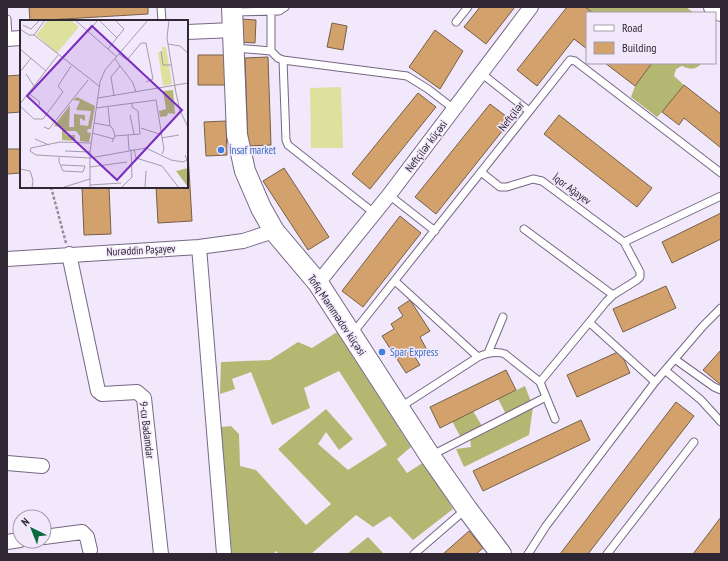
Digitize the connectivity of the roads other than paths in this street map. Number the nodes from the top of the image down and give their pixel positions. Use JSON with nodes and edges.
{"nodes":[{"id":1,"x":161,"y":7,"type":"edge"},
{"id":2,"x":285,"y":7,"type":"edge"},
{"id":3,"x":468,"y":7,"type":"edge"},
{"id":4,"x":531,"y":7,"type":"edge"},
{"id":5,"x":714,"y":7,"type":"edge"},
{"id":6,"x":271,"y":11,"type":"junction"},
{"id":7,"x":721,"y":11,"type":"edge"},
{"id":8,"x":7,"y":19,"type":"edge"},
{"id":9,"x":162,"y":20,"type":"edge"},
{"id":10,"x":456,"y":22,"type":"dead end"},
{"id":11,"x":232,"y":24,"type":"edge"},
{"id":12,"x":188,"y":32,"type":"edge"},
{"id":13,"x":12,"y":38,"type":"edge"},
{"id":14,"x":271,"y":51,"type":"junction"},
{"id":15,"x":283,"y":60,"type":"junction"},
{"id":16,"x":481,"y":73,"type":"junction"},
{"id":17,"x":454,"y":108,"type":"junction"},
{"id":18,"x":529,"y":111,"type":"junction"},
{"id":19,"x":481,"y":172,"type":"junction"},
{"id":20,"x":721,"y":173,"type":"edge"},
{"id":21,"x":388,"y":195,"type":"junction"},
{"id":22,"x":721,"y":196,"type":"edge"},
{"id":23,"x":374,"y":213,"type":"junction"},
{"id":24,"x":524,"y":229,"type":"dead end"},
{"id":25,"x":274,"y":231,"type":"junction"},
{"id":26,"x":435,"y":231,"type":"junction"},
{"id":27,"x":624,"y":242,"type":"junction"},
{"id":28,"x":199,"y":247,"type":"junction"},
{"id":29,"x":69,"y":254,"type":"junction"},
{"id":30,"x":7,"y":259,"type":"edge"},
{"id":31,"x":395,"y":281,"type":"junction"},
{"id":32,"x":318,"y":283,"type":"junction"},
{"id":33,"x":614,"y":295,"type":"junction"},
{"id":34,"x":721,"y":308,"type":"edge"},
{"id":35,"x":503,"y":317,"type":"dead end"},
{"id":36,"x":590,"y":322,"type":"junction"},
{"id":37,"x":352,"y":335,"type":"junction"},
{"id":38,"x":488,"y":353,"type":"junction"},
{"id":39,"x":478,"y":356,"type":"junction"},
{"id":40,"x":676,"y":360,"type":"junction"},
{"id":41,"x":666,"y":371,"type":"junction"},
{"id":42,"x":540,"y":382,"type":"junction"},
{"id":43,"x":655,"y":382,"type":"junction"},
{"id":44,"x":721,"y":390,"type":"edge"},
{"id":45,"x":546,"y":397,"type":"junction"},
{"id":46,"x":398,"y":408,"type":"junction"},
{"id":47,"x":555,"y":418,"type":"dead end"},
{"id":48,"x":721,"y":422,"type":"edge"},
{"id":49,"x":694,"y":442,"type":"dead end"},
{"id":50,"x":430,"y":456,"type":"junction"},
{"id":51,"x":7,"y":463,"type":"edge"},
{"id":52,"x":42,"y":466,"type":"dead end"},
{"id":53,"x":467,"y":509,"type":"junction"},
{"id":54,"x":52,"y":536,"type":"edge"},
{"id":55,"x":90,"y":550,"type":"dead end"},
{"id":56,"x":496,"y":552,"type":"edge"},
{"id":57,"x":161,"y":554,"type":"edge"},
{"id":58,"x":224,"y":554,"type":"edge"},
{"id":59,"x":414,"y":554,"type":"edge"},
{"id":60,"x":528,"y":554,"type":"edge"},
{"id":61,"x":607,"y":554,"type":"edge"}],
"edges":[{"from":1,"to":9,"type":"lane"},
{"from":2,"to":6,"type":"lane"},
{"from":3,"to":10,"type":"lane"},
{"from":4,"to":16,"type":"street","name":"Neftçilər küçəsi"},
{"from":5,"to":7,"type":"street"},
{"from":6,"to":11,"type":"lane"},
{"from":6,"to":14,"type":"lane"},
{"from":8,"to":13,"type":"lane"},
{"from":11,"to":12,"type":"street"},
{"from":11,"to":14,"type":"lane"},
{"from":11,"to":25,"type":"street","name":"Tofiq Məmmədov küçəsi"},
{"from":14,"to":15,"type":"lane"},
{"from":15,"to":17,"type":"lane"},
{"from":15,"to":23,"type":"lane"},
{"from":16,"to":17,"type":"street","name":"Neftçilər küçəsi"},
{"from":16,"to":18,"type":"lane"},
{"from":17,"to":21,"type":"street","name":"Neftçilər küçəsi"},
{"from":18,"to":19,"type":"lane","name":"Neftçilər"},
{"from":18,"to":20,"type":"lane","name":"Neftçilər"},
{"from":19,"to":26,"type":"lane","name":"Neftçilər"},
{"from":19,"to":27,"type":"lane","name":"İqor Ağayev"},
{"from":21,"to":23,"type":"street","name":"Neftçilər küçəsi"},
{"from":21,"to":26,"type":"lane"},
{"from":22,"to":27,"type":"lane"},
{"from":23,"to":32,"type":"street","name":"Neftçilər küçəsi"},
{"from":24,"to":33,"type":"lane"},
{"from":25,"to":28,"type":"street","name":"Nurəddin Paşayev"},
{"from":25,"to":32,"type":"street","name":"Tofiq Məmmədov küçəsi"},
{"from":26,"to":31,"type":"lane","name":"Neftçilər"},
{"from":27,"to":33,"type":"lane","name":"İqor Ağayev"},
{"from":28,"to":29,"type":"street","name":"Nurəddin Paşayev"},
{"from":28,"to":58,"type":"street"},
{"from":29,"to":30,"type":"street","name":"Nurəddin Paşayev"},
{"from":29,"to":57,"type":"street","name":"9-cu Badamdar"},
{"from":31,"to":37,"type":"lane","name":"Neftçilər"},
{"from":31,"to":39,"type":"lane"},
{"from":32,"to":37,"type":"street","name":"Tofiq Məmmədov küçəsi"},
{"from":33,"to":36,"type":"lane","name":"İqor Ağayev"},
{"from":34,"to":40,"type":"lane"},
{"from":35,"to":38,"type":"lane"},
{"from":36,"to":42,"type":"lane","name":"İqor Ağayev"},
{"from":36,"to":43,"type":"lane"},
{"from":37,"to":46,"type":"street","name":"Tofiq Məmmədov küçəsi"},
{"from":38,"to":39,"type":"lane"},
{"from":38,"to":42,"type":"lane"},
{"from":39,"to":46,"type":"lane"},
{"from":40,"to":41,"type":"lane"},
{"from":40,"to":44,"type":"lane"},
{"from":41,"to":43,"type":"lane"},
{"from":41,"to":48,"type":"lane"},
{"from":42,"to":45,"type":"lane"},
{"from":43,"to":60,"type":"lane"},
{"from":45,"to":47,"type":"lane"},
{"from":45,"to":50,"type":"lane"},
{"from":46,"to":50,"type":"street","name":"Tofiq Məmmədov küçəsi"},
{"from":49,"to":61,"type":"lane"},
{"from":50,"to":53,"type":"street","name":"Tofiq Məmmədov küçəsi"},
{"from":51,"to":52,"type":"street"},
{"from":53,"to":56,"type":"street","name":"Tofiq Məmmədov küçəsi"},
{"from":53,"to":59,"type":"lane"},
{"from":54,"to":55,"type":"street"}]}
